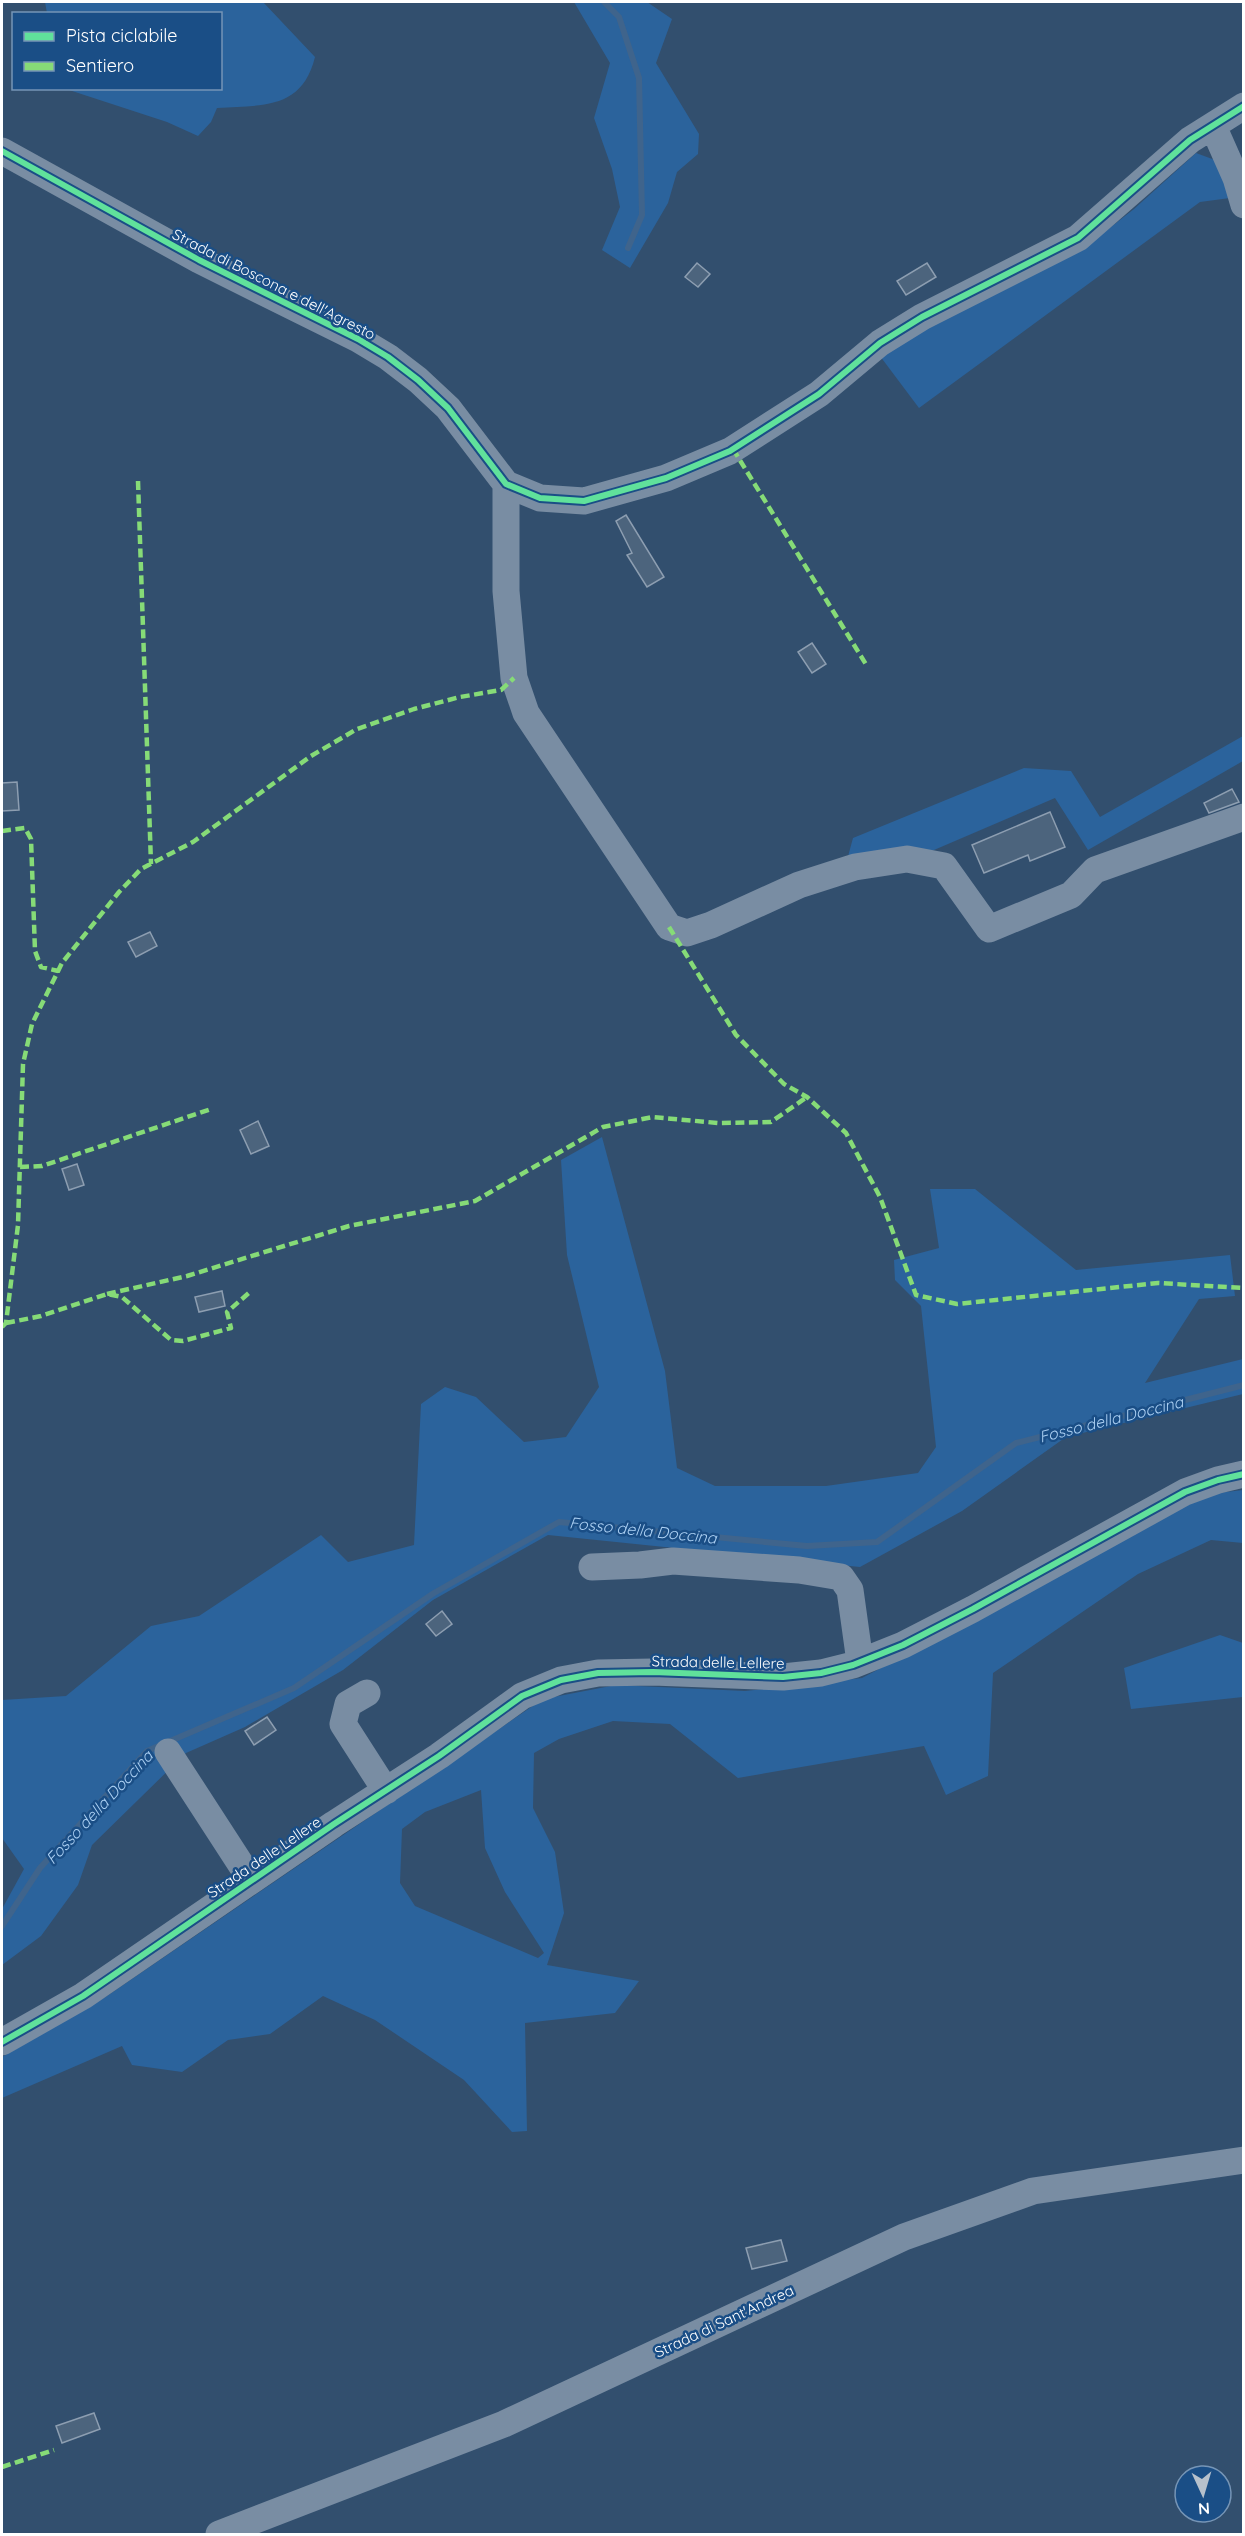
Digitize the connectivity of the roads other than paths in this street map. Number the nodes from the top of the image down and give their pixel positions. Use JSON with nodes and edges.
{"nodes":[{"id":1,"x":1244,"y":106,"type":"edge"},
{"id":2,"x":1213,"y":126,"type":"junction"},
{"id":3,"x":2,"y":151,"type":"edge"},
{"id":4,"x":1244,"y":205,"type":"edge"},
{"id":5,"x":506,"y":484,"type":"junction"},
{"id":6,"x":1244,"y":817,"type":"edge"},
{"id":7,"x":1244,"y":1474,"type":"edge"},
{"id":8,"x":592,"y":1567,"type":"dead end"},
{"id":9,"x":860,"y":1662,"type":"junction"},
{"id":10,"x":367,"y":1692,"type":"dead end"},
{"id":11,"x":168,"y":1752,"type":"dead end"},
{"id":12,"x":386,"y":1791,"type":"junction"},
{"id":13,"x":251,"y":1880,"type":"junction"},
{"id":14,"x":2,"y":2042,"type":"edge"},
{"id":15,"x":1244,"y":2160,"type":"edge"},
{"id":16,"x":219,"y":2535,"type":"edge"}],
"edges":[{"from":1,"to":2,"type":"street"},
{"from":2,"to":4,"type":"street"},
{"from":2,"to":5,"type":"street"},
{"from":3,"to":5,"type":"street","name":"Strada di Boscona e dell'Agresto"},
{"from":5,"to":6,"type":"street"},
{"from":7,"to":9,"type":"street","name":"Strada delle Lellere"},
{"from":8,"to":9,"type":"street"},
{"from":9,"to":12,"type":"street","name":"Strada delle Lellere"},
{"from":10,"to":12,"type":"street"},
{"from":11,"to":13,"type":"street"},
{"from":12,"to":13,"type":"street","name":"Strada delle Lellere"},
{"from":13,"to":14,"type":"street","name":"Strada delle Lellere"},
{"from":15,"to":16,"type":"street","name":"Strada di Sant'Andrea"}]}
